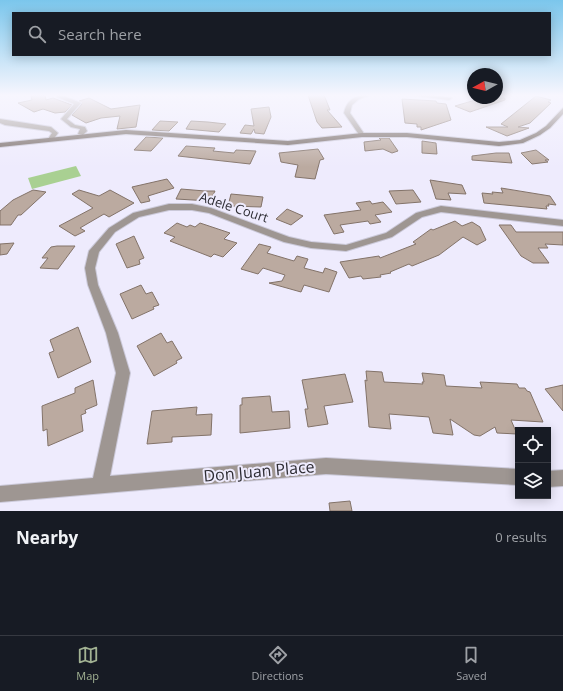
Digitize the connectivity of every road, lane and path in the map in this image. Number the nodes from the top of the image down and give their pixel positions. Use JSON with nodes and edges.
{"nodes":[{"id":1,"x":64,"y":119,"type":"edge"},
{"id":2,"x":351,"y":119,"type":"edge"},
{"id":3,"x":555,"y":119,"type":"edge"},
{"id":4,"x":0,"y":120,"type":"edge"},
{"id":5,"x":82,"y":135,"type":"junction"},
{"id":6,"x":362,"y":135,"type":"junction"},
{"id":7,"x":51,"y":140,"type":"junction"},
{"id":8,"x":0,"y":145,"type":"edge"},
{"id":9,"x":563,"y":223,"type":"edge"},
{"id":10,"x":515,"y":477,"type":"edge"},
{"id":11,"x":563,"y":478,"type":"edge"},
{"id":12,"x":551,"y":479,"type":"edge"},
{"id":13,"x":100,"y":485,"type":"junction"},
{"id":14,"x":0,"y":494,"type":"edge"}],
"edges":[{"from":1,"to":5,"type":"street"},
{"from":2,"to":6,"type":"street"},
{"from":3,"to":6,"type":"main road"},
{"from":4,"to":7,"type":"street"},
{"from":5,"to":6,"type":"main road"},
{"from":5,"to":7,"type":"main road"},
{"from":7,"to":8,"type":"main road"},
{"from":9,"to":13,"type":"street","name":"Adele Court"},
{"from":10,"to":13,"type":"street","name":"Don Juan Place"},
{"from":11,"to":12,"type":"street"},
{"from":13,"to":14,"type":"street","name":"Don Juan Place"}]}
